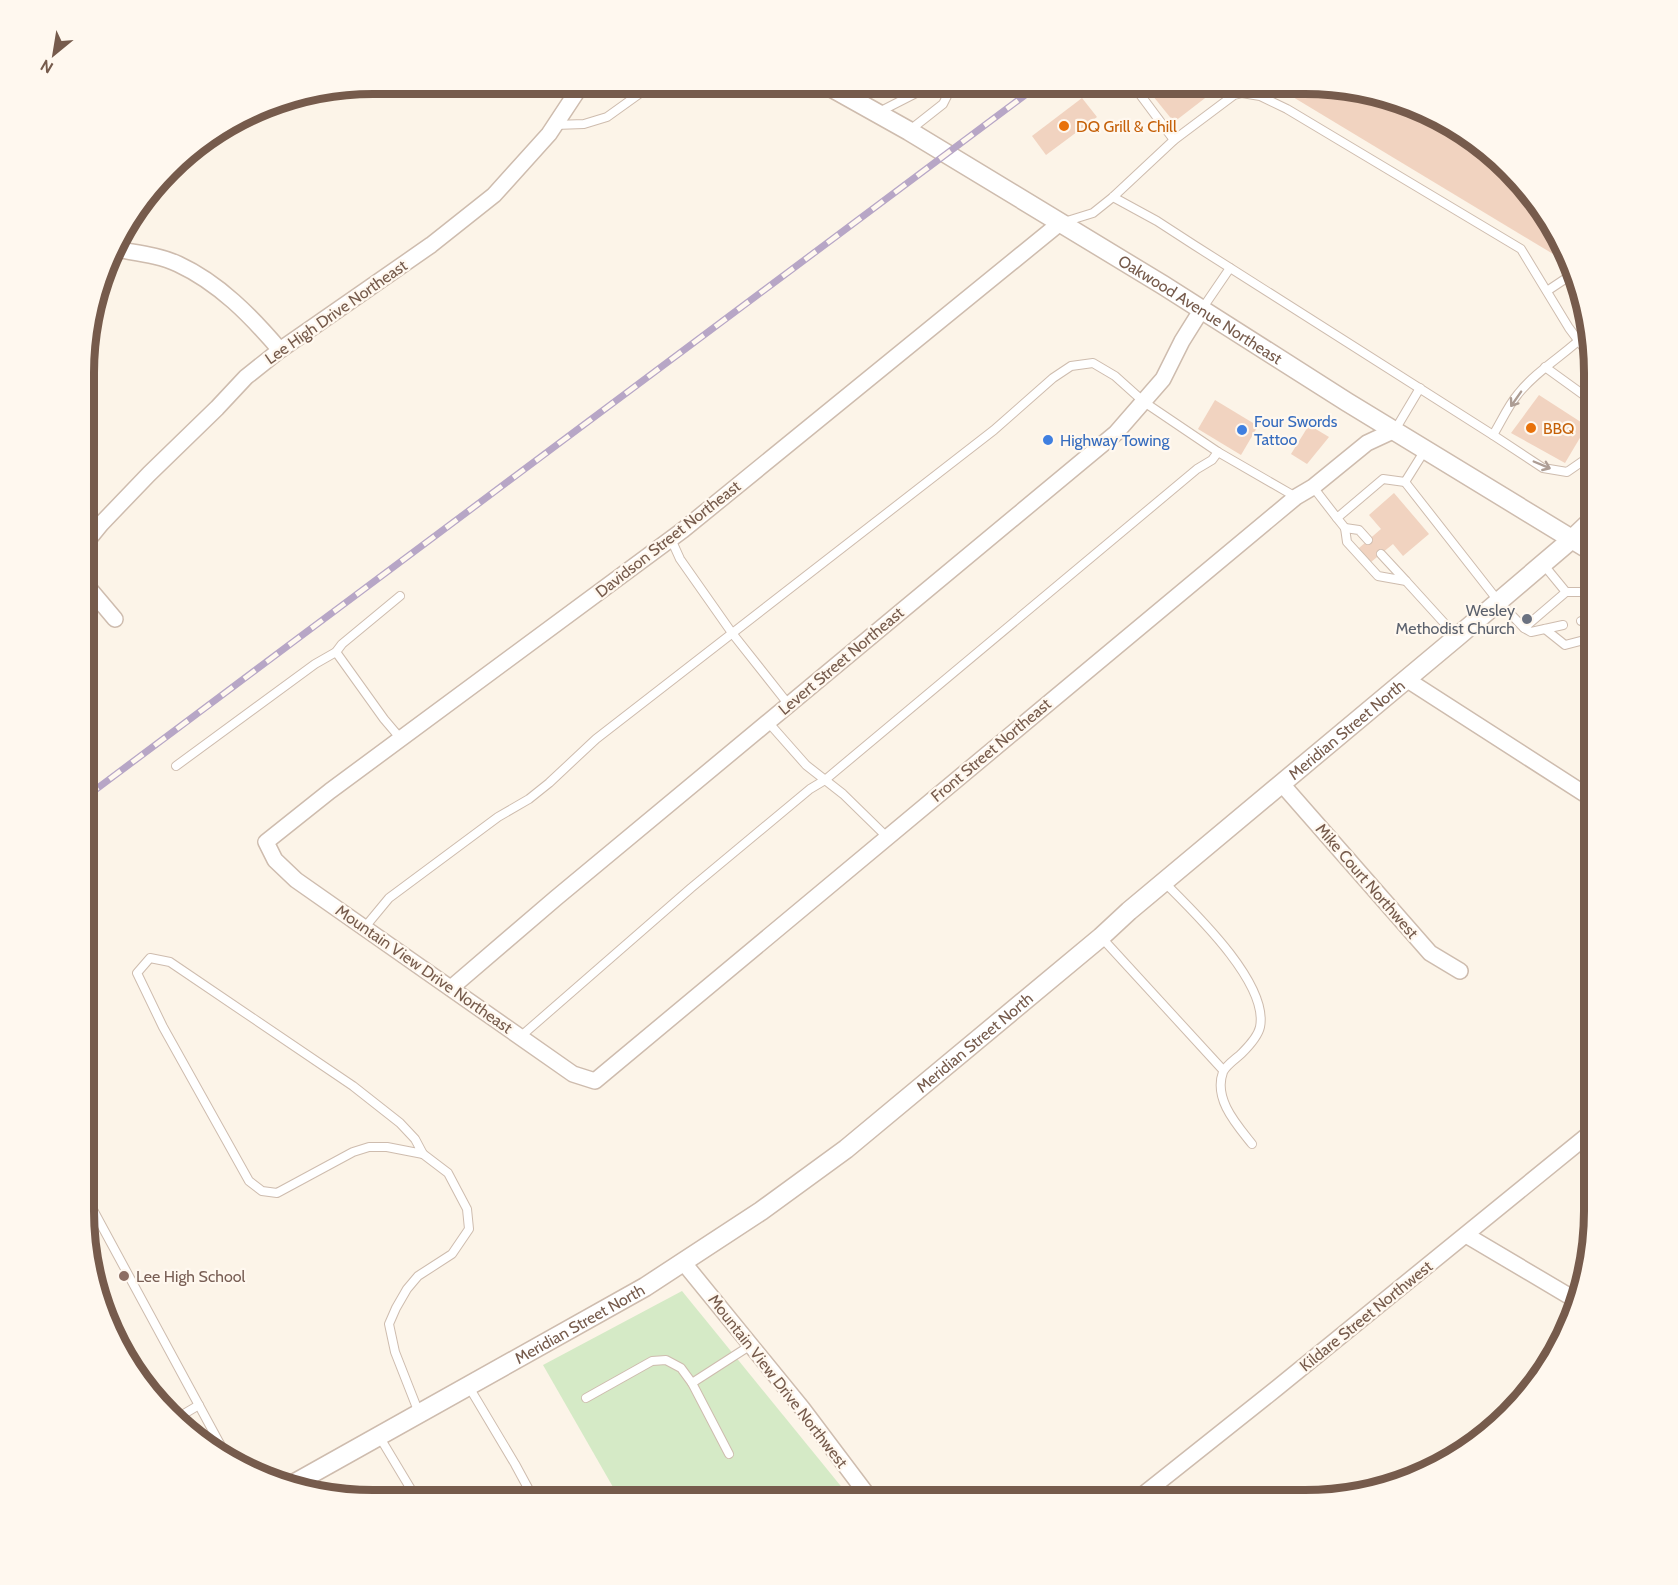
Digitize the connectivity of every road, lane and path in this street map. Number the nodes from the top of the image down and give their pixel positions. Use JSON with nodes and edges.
{"nodes":[{"id":1,"x":575,"y":94,"type":"edge"},
{"id":2,"x":639,"y":94,"type":"edge"},
{"id":3,"x":843,"y":94,"type":"edge"},
{"id":4,"x":914,"y":94,"type":"edge"},
{"id":5,"x":948,"y":94,"type":"edge"},
{"id":6,"x":1140,"y":94,"type":"edge"},
{"id":7,"x":1238,"y":94,"type":"edge"},
{"id":8,"x":1248,"y":94,"type":"edge"},
{"id":9,"x":876,"y":113,"type":"junction"},
{"id":10,"x":555,"y":125,"type":"junction"},
{"id":11,"x":909,"y":131,"type":"junction"},
{"id":12,"x":1174,"y":140,"type":"junction"},
{"id":13,"x":1113,"y":197,"type":"junction"},
{"id":14,"x":1060,"y":223,"type":"junction"},
{"id":15,"x":123,"y":250,"type":"edge"},
{"id":16,"x":1230,"y":268,"type":"junction"},
{"id":17,"x":1567,"y":278,"type":"edge"},
{"id":18,"x":1548,"y":291,"type":"junction"},
{"id":19,"x":1202,"y":309,"type":"junction"},
{"id":20,"x":1581,"y":339,"type":"edge"},
{"id":21,"x":1579,"y":341,"type":"junction"},
{"id":22,"x":1582,"y":345,"type":"edge"},
{"id":23,"x":280,"y":350,"type":"junction"},
{"id":24,"x":1545,"y":367,"type":"junction"},
{"id":25,"x":1420,"y":388,"type":"junction"},
{"id":26,"x":1584,"y":395,"type":"edge"},
{"id":27,"x":1144,"y":402,"type":"junction"},
{"id":28,"x":1395,"y":430,"type":"junction"},
{"id":29,"x":1494,"y":435,"type":"junction"},
{"id":30,"x":1426,"y":449,"type":"junction"},
{"id":31,"x":1218,"y":452,"type":"junction"},
{"id":32,"x":1584,"y":460,"type":"edge"},
{"id":33,"x":1405,"y":482,"type":"junction"},
{"id":34,"x":1313,"y":487,"type":"junction"},
{"id":35,"x":1296,"y":497,"type":"junction"},
{"id":36,"x":1337,"y":518,"type":"junction"},
{"id":37,"x":1345,"y":528,"type":"junction"},
{"id":38,"x":1584,"y":528,"type":"edge"},
{"id":39,"x":94,"y":533,"type":"edge"},
{"id":40,"x":671,"y":538,"type":"junction"},
{"id":41,"x":1572,"y":539,"type":"junction"},
{"id":42,"x":1368,"y":540,"type":"dead end"},
{"id":43,"x":1584,"y":546,"type":"edge"},
{"id":44,"x":1381,"y":554,"type":"dead end"},
{"id":45,"x":1543,"y":564,"type":"junction"},
{"id":46,"x":1406,"y":581,"type":"junction"},
{"id":47,"x":1566,"y":592,"type":"junction"},
{"id":48,"x":1584,"y":592,"type":"edge"},
{"id":49,"x":94,"y":594,"type":"edge"},
{"id":50,"x":400,"y":597,"type":"dead end"},
{"id":51,"x":1498,"y":602,"type":"junction"},
{"id":52,"x":115,"y":620,"type":"dead end"},
{"id":53,"x":1584,"y":620,"type":"edge"},
{"id":54,"x":1581,"y":621,"type":"dead end"},
{"id":55,"x":1563,"y":625,"type":"dead end"},
{"id":56,"x":1524,"y":627,"type":"junction"},
{"id":57,"x":1545,"y":629,"type":"junction"},
{"id":58,"x":732,"y":633,"type":"junction"},
{"id":59,"x":1457,"y":638,"type":"junction"},
{"id":60,"x":1584,"y":640,"type":"edge"},
{"id":61,"x":336,"y":652,"type":"junction"},
{"id":62,"x":1406,"y":679,"type":"junction"},
{"id":63,"x":789,"y":705,"type":"junction"},
{"id":64,"x":768,"y":722,"type":"junction"},
{"id":65,"x":401,"y":739,"type":"junction"},
{"id":66,"x":176,"y":766,"type":"dead end"},
{"id":67,"x":825,"y":780,"type":"junction"},
{"id":68,"x":1281,"y":783,"type":"junction"},
{"id":69,"x":1584,"y":794,"type":"edge"},
{"id":70,"x":887,"y":837,"type":"junction"},
{"id":71,"x":266,"y":842,"type":"joint"},
{"id":72,"x":1164,"y":882,"type":"junction"},
{"id":73,"x":364,"y":927,"type":"junction"},
{"id":74,"x":1101,"y":937,"type":"junction"},
{"id":75,"x":1460,"y":972,"type":"dead end"},
{"id":76,"x":451,"y":988,"type":"junction"},
{"id":77,"x":520,"y":1037,"type":"junction"},
{"id":78,"x":1223,"y":1070,"type":"junction"},
{"id":79,"x":595,"y":1081,"type":"joint"},
{"id":80,"x":1584,"y":1138,"type":"edge"},
{"id":81,"x":1252,"y":1144,"type":"dead end"},
{"id":82,"x":423,"y":1154,"type":"junction"},
{"id":83,"x":94,"y":1212,"type":"edge"},
{"id":84,"x":1466,"y":1235,"type":"junction"},
{"id":85,"x":683,"y":1262,"type":"junction"},
{"id":86,"x":1570,"y":1297,"type":"edge"},
{"id":87,"x":751,"y":1345,"type":"junction"},
{"id":88,"x":692,"y":1383,"type":"junction"},
{"id":89,"x":468,"y":1386,"type":"junction"},
{"id":90,"x":586,"y":1398,"type":"dead end"},
{"id":91,"x":199,"y":1405,"type":"junction"},
{"id":92,"x":419,"y":1413,"type":"junction"},
{"id":93,"x":183,"y":1415,"type":"edge"},
{"id":94,"x":379,"y":1436,"type":"junction"},
{"id":95,"x":220,"y":1443,"type":"edge"},
{"id":96,"x":729,"y":1454,"type":"dead end"},
{"id":97,"x":299,"y":1481,"type":"edge"},
{"id":98,"x":411,"y":1490,"type":"edge"},
{"id":99,"x":529,"y":1490,"type":"edge"},
{"id":100,"x":864,"y":1490,"type":"edge"},
{"id":101,"x":1147,"y":1490,"type":"edge"}],
"edges":[{"from":1,"to":10,"type":"street","name":"Lee High Drive Northeast"},
{"from":2,"to":10,"type":"lane"},
{"from":3,"to":9,"type":"street","name":"Oakwood Avenue Northeast"},
{"from":4,"to":9,"type":"lane"},
{"from":5,"to":11,"type":"lane"},
{"from":6,"to":12,"type":"lane"},
{"from":7,"to":12,"type":"lane"},
{"from":8,"to":18,"type":"lane"},
{"from":9,"to":11,"type":"street","name":"Oakwood Avenue Northeast"},
{"from":10,"to":23,"type":"street","name":"Lee High Drive Northeast"},
{"from":11,"to":14,"type":"street","name":"Oakwood Avenue Northeast"},
{"from":12,"to":13,"type":"lane"},
{"from":13,"to":14,"type":"lane"},
{"from":13,"to":16,"type":"lane"},
{"from":14,"to":19,"type":"street","name":"Oakwood Avenue Northeast"},
{"from":14,"to":40,"type":"street","name":"Davidson Street Northeast"},
{"from":15,"to":23,"type":"street"},
{"from":16,"to":19,"type":"lane"},
{"from":16,"to":25,"type":"lane"},
{"from":17,"to":18,"type":"lane"},
{"from":18,"to":21,"type":"lane"},
{"from":19,"to":27,"type":"street","name":"Levert Street Northeast"},
{"from":19,"to":28,"type":"street","name":"Oakwood Avenue Northeast"},
{"from":20,"to":21,"type":"lane"},
{"from":21,"to":22,"type":"lane"},
{"from":21,"to":24,"type":"lane"},
{"from":23,"to":39,"type":"street","name":"Lee High Drive Northeast"},
{"from":24,"to":26,"type":"lane"},
{"from":24,"to":29,"type":"lane","one_way":true},
{"from":25,"to":28,"type":"lane"},
{"from":25,"to":29,"type":"lane"},
{"from":27,"to":31,"type":"lane"},
{"from":27,"to":58,"type":"lane"},
{"from":27,"to":63,"type":"street","name":"Levert Street Northeast"},
{"from":28,"to":30,"type":"street","name":"Oakwood Avenue Northeast"},
{"from":28,"to":34,"type":"street","name":"Front Street Northeast"},
{"from":29,"to":32,"type":"lane","one_way":true},
{"from":30,"to":33,"type":"lane"},
{"from":30,"to":41,"type":"street","name":"Oakwood Avenue Northeast"},
{"from":31,"to":35,"type":"lane"},
{"from":31,"to":67,"type":"lane"},
{"from":33,"to":36,"type":"lane"},
{"from":33,"to":51,"type":"lane"},
{"from":34,"to":35,"type":"street","name":"Front Street Northeast"},
{"from":34,"to":36,"type":"lane"},
{"from":35,"to":70,"type":"street","name":"Front Street Northeast"},
{"from":36,"to":37,"type":"lane"},
{"from":37,"to":42,"type":"lane"},
{"from":37,"to":46,"type":"lane"},
{"from":38,"to":41,"type":"street","name":"Meridian Street North"},
{"from":40,"to":58,"type":"lane"},
{"from":40,"to":65,"type":"street","name":"Davidson Street Northeast"},
{"from":41,"to":43,"type":"street","name":"Oakwood Avenue Northeast"},
{"from":41,"to":45,"type":"street","name":"Meridian Street North"},
{"from":44,"to":46,"type":"lane"},
{"from":45,"to":47,"type":"lane"},
{"from":45,"to":51,"type":"street","name":"Meridian Street North"},
{"from":46,"to":59,"type":"lane"},
{"from":47,"to":48,"type":"lane"},
{"from":47,"to":56,"type":"lane"},
{"from":49,"to":52,"type":"street"},
{"from":50,"to":61,"type":"lane"},
{"from":51,"to":56,"type":"lane"},
{"from":51,"to":59,"type":"street","name":"Meridian Street North"},
{"from":53,"to":54,"type":"lane"},
{"from":55,"to":57,"type":"lane"},
{"from":56,"to":57,"type":"lane"},
{"from":57,"to":60,"type":"lane"},
{"from":58,"to":63,"type":"lane"},
{"from":58,"to":73,"type":"lane"},
{"from":59,"to":62,"type":"street","name":"Meridian Street North"},
{"from":61,"to":65,"type":"lane"},
{"from":61,"to":66,"type":"lane"},
{"from":62,"to":68,"type":"street","name":"Meridian Street North"},
{"from":62,"to":69,"type":"street"},
{"from":63,"to":64,"type":"street","name":"Levert Street Northeast"},
{"from":64,"to":67,"type":"lane"},
{"from":64,"to":76,"type":"street","name":"Levert Street Northeast"},
{"from":65,"to":71,"type":"street","name":"Davidson Street Northeast"},
{"from":67,"to":70,"type":"lane"},
{"from":67,"to":77,"type":"lane"},
{"from":68,"to":72,"type":"street","name":"Meridian Street North"},
{"from":68,"to":75,"type":"street","name":"Mike Court Northwest"},
{"from":70,"to":79,"type":"street","name":"Front Street Northeast"},
{"from":71,"to":73,"type":"street","name":"Mountain View Drive Northeast"},
{"from":72,"to":74,"type":"street","name":"Meridian Street North"},
{"from":72,"to":78,"type":"lane"},
{"from":73,"to":76,"type":"street","name":"Mountain View Drive Northeast"},
{"from":74,"to":78,"type":"lane"},
{"from":74,"to":85,"type":"street","name":"Meridian Street North"},
{"from":76,"to":77,"type":"street","name":"Mountain View Drive Northeast"},
{"from":77,"to":79,"type":"street","name":"Mountain View Drive Northeast"},
{"from":78,"to":81,"type":"lane"},
{"from":80,"to":84,"type":"street","name":"Kildare Street Northwest"},
{"from":82,"to":82,"type":"lane"},
{"from":82,"to":92,"type":"lane"},
{"from":83,"to":91,"type":"lane"},
{"from":84,"to":86,"type":"street"},
{"from":84,"to":101,"type":"street","name":"Kildare Street Northwest"},
{"from":85,"to":87,"type":"street","name":"Mountain View Drive Northwest"},
{"from":85,"to":89,"type":"street","name":"Meridian Street North"},
{"from":87,"to":88,"type":"lane"},
{"from":87,"to":100,"type":"street","name":"Mountain View Drive Northwest"},
{"from":88,"to":90,"type":"lane"},
{"from":88,"to":96,"type":"lane"},
{"from":89,"to":92,"type":"street","name":"Meridian Street North"},
{"from":89,"to":99,"type":"lane"},
{"from":91,"to":93,"type":"lane"},
{"from":91,"to":95,"type":"lane"},
{"from":92,"to":94,"type":"street","name":"Meridian Street North"},
{"from":94,"to":97,"type":"street","name":"Meridian Street North"},
{"from":94,"to":98,"type":"lane"}]}
